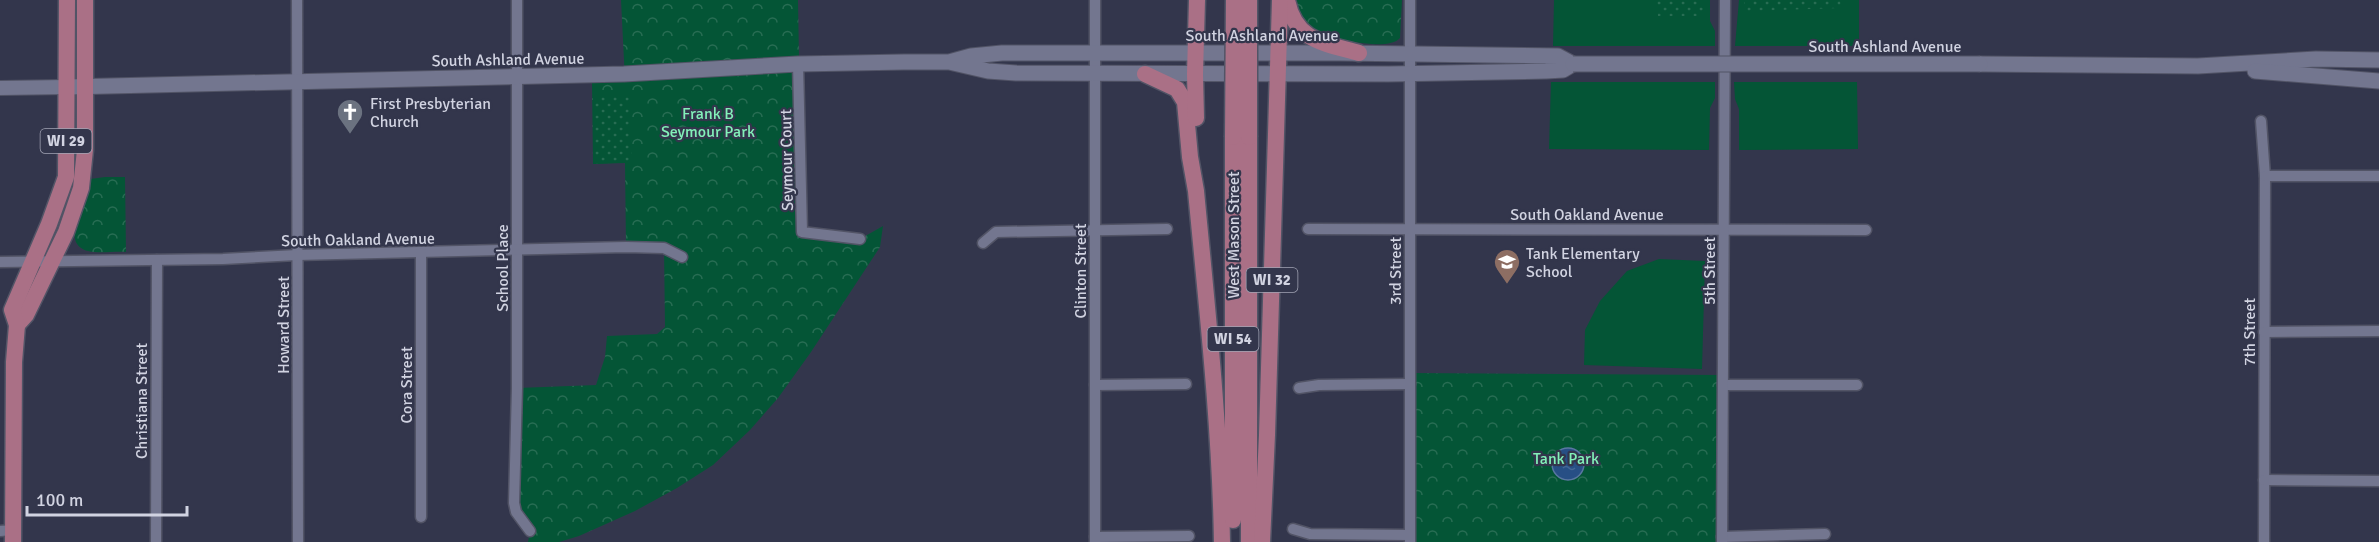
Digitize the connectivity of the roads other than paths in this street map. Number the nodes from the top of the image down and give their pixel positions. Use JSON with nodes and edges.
{"nodes":[{"id":1,"x":67,"y":0,"type":"edge"},
{"id":2,"x":85,"y":0,"type":"edge"},
{"id":3,"x":297,"y":0,"type":"edge"},
{"id":4,"x":517,"y":0,"type":"edge"},
{"id":5,"x":1095,"y":0,"type":"edge"},
{"id":6,"x":1197,"y":0,"type":"edge"},
{"id":7,"x":1234,"y":0,"type":"edge"},
{"id":8,"x":1249,"y":0,"type":"edge"},
{"id":9,"x":1280,"y":0,"type":"edge"},
{"id":10,"x":1287,"y":0,"type":"edge"},
{"id":11,"x":1410,"y":0,"type":"edge"},
{"id":12,"x":1725,"y":0,"type":"edge"},
{"id":13,"x":1095,"y":52,"type":"junction"},
{"id":14,"x":1195,"y":52,"type":"junction"},
{"id":15,"x":1359,"y":53,"type":"junction"},
{"id":16,"x":1280,"y":54,"type":"junction"},
{"id":17,"x":1410,"y":54,"type":"junction"},
{"id":18,"x":2379,"y":60,"type":"edge"},
{"id":19,"x":949,"y":62,"type":"junction"},
{"id":20,"x":798,"y":64,"type":"junction"},
{"id":21,"x":1573,"y":64,"type":"junction"},
{"id":22,"x":2198,"y":66,"type":"junction"},
{"id":23,"x":1410,"y":73,"type":"junction"},
{"id":24,"x":1094,"y":74,"type":"junction"},
{"id":25,"x":1145,"y":74,"type":"junction"},
{"id":26,"x":1194,"y":74,"type":"junction"},
{"id":27,"x":1279,"y":74,"type":"junction"},
{"id":28,"x":518,"y":76,"type":"junction"},
{"id":29,"x":297,"y":81,"type":"junction"},
{"id":30,"x":2379,"y":81,"type":"edge"},
{"id":31,"x":86,"y":86,"type":"junction"},
{"id":32,"x":68,"y":87,"type":"junction"},
{"id":33,"x":0,"y":88,"type":"edge"},
{"id":34,"x":2260,"y":122,"type":"dead end"},
{"id":35,"x":1241,"y":137,"type":"junction"},
{"id":36,"x":2265,"y":176,"type":"junction"},
{"id":37,"x":2379,"y":176,"type":"edge"},
{"id":38,"x":1196,"y":191,"type":"junction"},
{"id":39,"x":1095,"y":229,"type":"junction"},
{"id":40,"x":1167,"y":229,"type":"dead end"},
{"id":41,"x":1308,"y":229,"type":"dead end"},
{"id":42,"x":1410,"y":229,"type":"junction"},
{"id":43,"x":1724,"y":230,"type":"junction"},
{"id":44,"x":1866,"y":230,"type":"dead end"},
{"id":45,"x":860,"y":239,"type":"dead end"},
{"id":46,"x":983,"y":243,"type":"dead end"},
{"id":47,"x":517,"y":249,"type":"junction"},
{"id":48,"x":421,"y":253,"type":"junction"},
{"id":49,"x":297,"y":255,"type":"junction"},
{"id":50,"x":682,"y":257,"type":"dead end"},
{"id":51,"x":157,"y":260,"type":"junction"},
{"id":52,"x":33,"y":261,"type":"junction"},
{"id":53,"x":51,"y":261,"type":"junction"},
{"id":54,"x":0,"y":262,"type":"edge"},
{"id":55,"x":17,"y":325,"type":"junction"},
{"id":56,"x":2379,"y":331,"type":"edge"},
{"id":57,"x":2264,"y":332,"type":"junction"},
{"id":58,"x":1186,"y":384,"type":"dead end"},
{"id":59,"x":1410,"y":384,"type":"junction"},
{"id":60,"x":1095,"y":385,"type":"junction"},
{"id":61,"x":1723,"y":385,"type":"junction"},
{"id":62,"x":1857,"y":385,"type":"dead end"},
{"id":63,"x":1299,"y":388,"type":"dead end"},
{"id":64,"x":2264,"y":480,"type":"junction"},
{"id":65,"x":2379,"y":481,"type":"edge"},
{"id":66,"x":421,"y":517,"type":"dead end"},
{"id":67,"x":1293,"y":530,"type":"dead end"},
{"id":68,"x":530,"y":531,"type":"dead end"},
{"id":69,"x":9,"y":534,"type":"edge"},
{"id":70,"x":1825,"y":534,"type":"dead end"},
{"id":71,"x":1189,"y":536,"type":"dead end"},
{"id":72,"x":1410,"y":539,"type":"edge"},
{"id":73,"x":1722,"y":539,"type":"edge"},
{"id":74,"x":1095,"y":540,"type":"edge"},
{"id":75,"x":156,"y":542,"type":"edge"},
{"id":76,"x":298,"y":542,"type":"edge"},
{"id":77,"x":1222,"y":542,"type":"edge"},
{"id":78,"x":1233,"y":542,"type":"edge"},
{"id":79,"x":1249,"y":542,"type":"edge"},
{"id":80,"x":1262,"y":542,"type":"edge"},
{"id":81,"x":2264,"y":542,"type":"edge"}],
"edges":[{"from":1,"to":32,"type":"main road","number":"WI 29"},
{"from":2,"to":31,"type":"main road","number":"WI 29"},
{"from":3,"to":29,"type":"street","name":"Howard Street"},
{"from":4,"to":28,"type":"street","name":"School Place"},
{"from":5,"to":13,"type":"street","name":"Clinton Street"},
{"from":6,"to":14,"type":"main road"},
{"from":7,"to":35,"type":"main road","name":"West Mason Street","number":"WI 54","bridge":true},
{"from":8,"to":35,"type":"main road","name":"West Mason Street","number":"WI 54","bridge":true},
{"from":9,"to":16,"type":"main road"},
{"from":10,"to":15,"type":"main road"},
{"from":11,"to":17,"type":"street","name":"3rd Street"},
{"from":12,"to":43,"type":"street","name":"5th Street"},
{"from":13,"to":14,"type":"main road","name":"South Ashland Avenue"},
{"from":13,"to":19,"type":"main road","name":"South Ashland Avenue"},
{"from":13,"to":24,"type":"street","name":"Clinton Street"},
{"from":14,"to":16,"type":"main road","name":"South Ashland Avenue"},
{"from":14,"to":26,"type":"main road"},
{"from":15,"to":16,"type":"main road","name":"South Ashland Avenue"},
{"from":15,"to":17,"type":"main road","name":"South Ashland Avenue"},
{"from":16,"to":27,"type":"main road","number":"WI 32"},
{"from":17,"to":21,"type":"main road","name":"South Ashland Avenue"},
{"from":17,"to":23,"type":"street","name":"3rd Street"},
{"from":18,"to":22,"type":"main road","name":"South Ashland Avenue"},
{"from":19,"to":20,"type":"main road","name":"South Ashland Avenue"},
{"from":19,"to":24,"type":"main road","name":"South Ashland Avenue"},
{"from":20,"to":28,"type":"main road","name":"South Ashland Avenue"},
{"from":20,"to":45,"type":"street","name":"Seymour Court"},
{"from":21,"to":22,"type":"main road","name":"South Ashland Avenue","bridge":true},
{"from":21,"to":23,"type":"main road","name":"South Ashland Avenue"},
{"from":22,"to":30,"type":"main road","name":"South Ashland Avenue"},
{"from":23,"to":27,"type":"main road","name":"South Ashland Avenue"},
{"from":23,"to":42,"type":"street","name":"3rd Street"},
{"from":24,"to":25,"type":"main road","name":"South Ashland Avenue"},
{"from":24,"to":39,"type":"street","name":"Clinton Street"},
{"from":25,"to":26,"type":"main road","name":"South Ashland Avenue"},
{"from":25,"to":38,"type":"main road"},
{"from":26,"to":27,"type":"main road","name":"South Ashland Avenue"},
{"from":26,"to":38,"type":"main road"},
{"from":27,"to":80,"type":"main road","number":"WI 32"},
{"from":28,"to":29,"type":"main road","name":"South Ashland Avenue"},
{"from":28,"to":47,"type":"street","name":"School Place"},
{"from":29,"to":31,"type":"main road","name":"South Ashland Avenue"},
{"from":29,"to":49,"type":"street","name":"Howard Street"},
{"from":31,"to":32,"type":"main road","name":"South Ashland Avenue"},
{"from":31,"to":53,"type":"main road","number":"WI 29"},
{"from":32,"to":33,"type":"street"},
{"from":32,"to":52,"type":"main road","number":"WI 29"},
{"from":34,"to":36,"type":"street","name":"7th Street"},
{"from":35,"to":78,"type":"main road","name":"West Mason Street","number":"WI 54"},
{"from":35,"to":79,"type":"main road","name":"West Mason Street","number":"WI 54"},
{"from":36,"to":37,"type":"street"},
{"from":36,"to":57,"type":"street","name":"7th Street"},
{"from":38,"to":77,"type":"main road"},
{"from":39,"to":40,"type":"street"},
{"from":39,"to":46,"type":"street"},
{"from":39,"to":60,"type":"street","name":"Clinton Street"},
{"from":41,"to":42,"type":"street","name":"South Oakland Avenue"},
{"from":42,"to":43,"type":"street","name":"South Oakland Avenue"},
{"from":42,"to":59,"type":"street","name":"3rd Street"},
{"from":43,"to":44,"type":"street","name":"South Oakland Avenue"},
{"from":43,"to":61,"type":"street","name":"5th Street"},
{"from":47,"to":48,"type":"street","name":"South Oakland Avenue"},
{"from":47,"to":50,"type":"street","name":"South Oakland Avenue"},
{"from":47,"to":68,"type":"street","name":"School Place"},
{"from":48,"to":49,"type":"street","name":"South Oakland Avenue"},
{"from":48,"to":66,"type":"street","name":"Cora Street"},
{"from":49,"to":51,"type":"street","name":"South Oakland Avenue"},
{"from":49,"to":76,"type":"street","name":"Howard Street"},
{"from":51,"to":53,"type":"street","name":"South Oakland Avenue"},
{"from":51,"to":75,"type":"street","name":"Christiana Street"},
{"from":52,"to":53,"type":"street","name":"South Oakland Avenue"},
{"from":52,"to":54,"type":"street","name":"South Oakland Avenue"},
{"from":52,"to":55,"type":"main road","number":"WI 29"},
{"from":53,"to":55,"type":"main road","number":"WI 29"},
{"from":55,"to":69,"type":"main road","number":"WI 29"},
{"from":56,"to":57,"type":"street"},
{"from":57,"to":64,"type":"street","name":"7th Street"},
{"from":58,"to":60,"type":"street"},
{"from":59,"to":63,"type":"street"},
{"from":59,"to":72,"type":"street","name":"3rd Street"},
{"from":60,"to":74,"type":"street","name":"Clinton Street"},
{"from":61,"to":62,"type":"street"},
{"from":61,"to":73,"type":"street","name":"5th Street"},
{"from":64,"to":65,"type":"street"},
{"from":64,"to":81,"type":"street","name":"7th Street"},
{"from":67,"to":72,"type":"street"},
{"from":70,"to":73,"type":"street"},
{"from":71,"to":74,"type":"street"}]}
